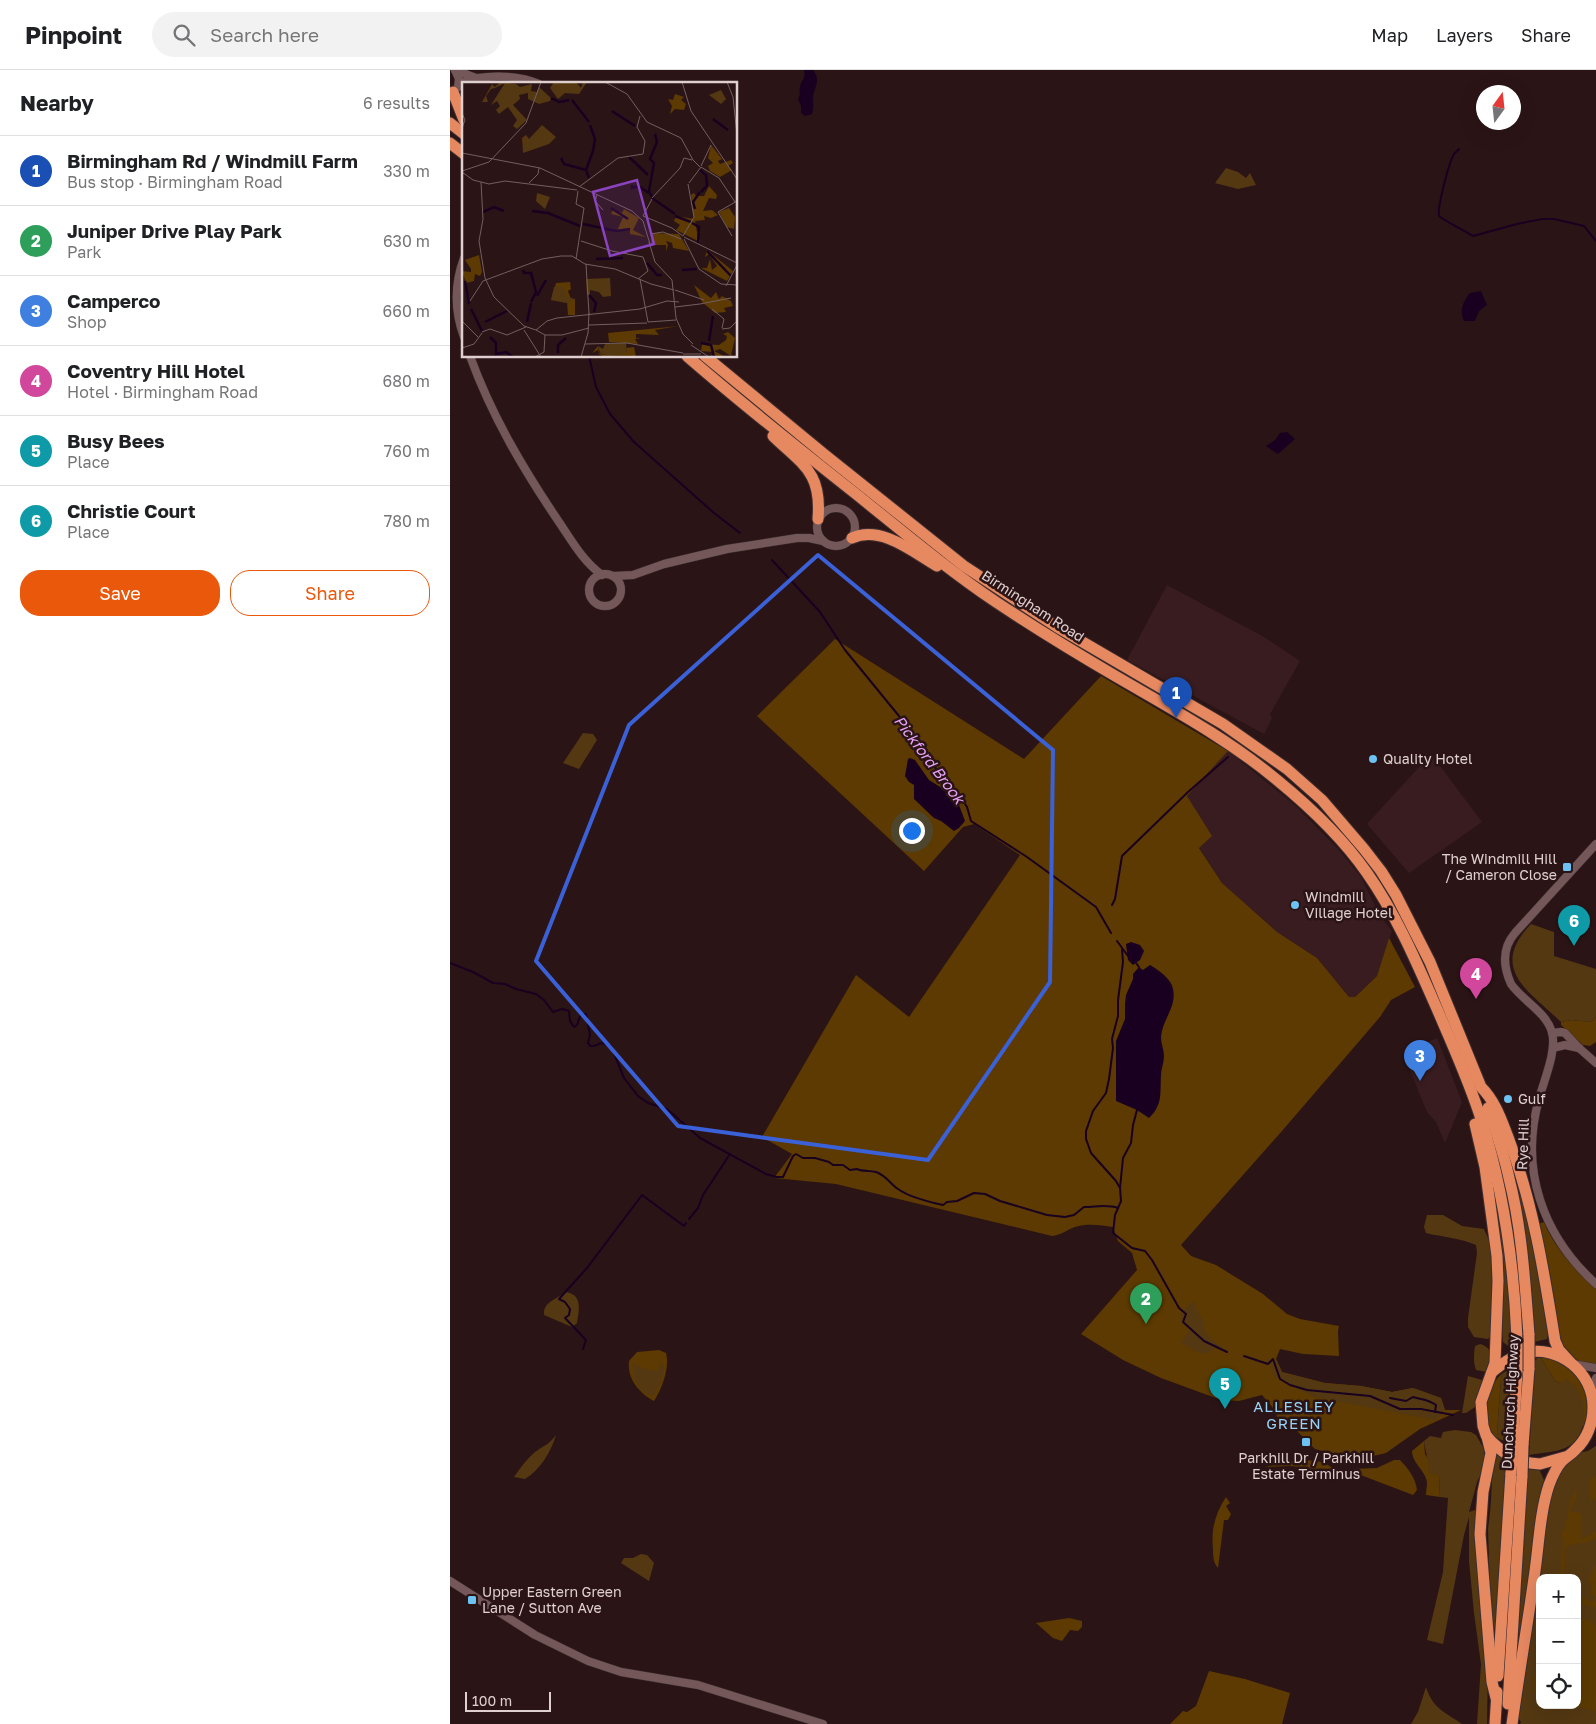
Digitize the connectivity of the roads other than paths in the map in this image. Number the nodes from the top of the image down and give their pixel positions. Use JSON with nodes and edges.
{"nodes":[{"id":1,"x":455,"y":70,"type":"edge"},
{"id":2,"x":476,"y":78,"type":"junction"},
{"id":3,"x":469,"y":82,"type":"edge"},
{"id":4,"x":532,"y":82,"type":"edge"},
{"id":5,"x":454,"y":90,"type":"edge"},
{"id":6,"x":462,"y":114,"type":"edge"},
{"id":7,"x":450,"y":123,"type":"edge"},
{"id":8,"x":462,"y":132,"type":"edge"},
{"id":9,"x":450,"y":144,"type":"edge"},
{"id":10,"x":462,"y":153,"type":"edge"},
{"id":11,"x":462,"y":266,"type":"edge"},
{"id":12,"x":462,"y":330,"type":"edge"},
{"id":13,"x":471,"y":358,"type":"edge"},
{"id":14,"x":689,"y":358,"type":"edge"},
{"id":15,"x":707,"y":358,"type":"edge"},
{"id":16,"x":740,"y":400,"type":"junction"},
{"id":17,"x":817,"y":521,"type":"junction"},
{"id":18,"x":797,"y":538,"type":"junction"},
{"id":19,"x":852,"y":538,"type":"junction"},
{"id":20,"x":823,"y":541,"type":"junction"},
{"id":21,"x":585,"y":560,"type":"junction"},
{"id":22,"x":602,"y":575,"type":"junction"},
{"id":23,"x":633,"y":575,"type":"junction"},
{"id":24,"x":613,"y":576,"type":"junction"},
{"id":25,"x":592,"y":582,"type":"junction"},
{"id":26,"x":620,"y":588,"type":"junction"},
{"id":27,"x":992,"y":600,"type":"junction"},
{"id":28,"x":1596,"y":844,"type":"edge"},
{"id":29,"x":1552,"y":1033,"type":"junction"},
{"id":30,"x":1553,"y":1048,"type":"junction"},
{"id":31,"x":1579,"y":1048,"type":"junction"},
{"id":32,"x":1596,"y":1063,"type":"edge"},
{"id":33,"x":1477,"y":1091,"type":"junction"},
{"id":34,"x":1596,"y":1284,"type":"edge"},
{"id":35,"x":1572,"y":1363,"type":"junction"},
{"id":36,"x":1596,"y":1368,"type":"edge"},
{"id":37,"x":1492,"y":1372,"type":"junction"},
{"id":38,"x":1596,"y":1378,"type":"edge"},
{"id":39,"x":1593,"y":1395,"type":"edge"},
{"id":40,"x":1487,"y":1436,"type":"junction"},
{"id":41,"x":1596,"y":1436,"type":"edge"},
{"id":42,"x":1518,"y":1444,"type":"junction"},
{"id":43,"x":1578,"y":1448,"type":"junction"},
{"id":44,"x":1568,"y":1456,"type":"junction"},
{"id":45,"x":1516,"y":1475,"type":"junction"},
{"id":46,"x":450,"y":1581,"type":"edge"},
{"id":47,"x":1496,"y":1698,"type":"junction"},
{"id":48,"x":823,"y":1724,"type":"edge"},
{"id":49,"x":1494,"y":1724,"type":"edge"},
{"id":50,"x":1507,"y":1724,"type":"edge"},
{"id":51,"x":1512,"y":1724,"type":"edge"}],
"edges":[{"from":1,"to":2,"type":"street"},
{"from":1,"to":5,"type":"street"},
{"from":2,"to":3,"type":"street"},
{"from":2,"to":4,"type":"street"},
{"from":5,"to":6,"type":"highway"},
{"from":7,"to":8,"type":"highway"},
{"from":9,"to":10,"type":"highway"},
{"from":11,"to":12,"type":"street"},
{"from":13,"to":21,"type":"street"},
{"from":14,"to":16,"type":"highway","name":"Birmingham Road"},
{"from":15,"to":33,"type":"highway","name":"Birmingham Road"},
{"from":16,"to":17,"type":"highway"},
{"from":16,"to":27,"type":"highway","name":"Birmingham Road"},
{"from":17,"to":18,"type":"street"},
{"from":17,"to":19,"type":"street"},
{"from":17,"to":20,"type":"street"},
{"from":18,"to":20,"type":"street"},
{"from":18,"to":23,"type":"street"},
{"from":19,"to":20,"type":"street"},
{"from":19,"to":27,"type":"highway"},
{"from":21,"to":22,"type":"street"},
{"from":21,"to":25,"type":"street"},
{"from":22,"to":24,"type":"street"},
{"from":22,"to":25,"type":"street"},
{"from":23,"to":24,"type":"street"},
{"from":23,"to":26,"type":"street"},
{"from":24,"to":26,"type":"street"},
{"from":25,"to":26,"type":"street"},
{"from":27,"to":33,"type":"highway","name":"Birmingham Road"},
{"from":28,"to":29,"type":"street"},
{"from":29,"to":30,"type":"street","name":"Rye Hill"},
{"from":29,"to":31,"type":"street"},
{"from":30,"to":31,"type":"street"},
{"from":30,"to":34,"type":"street","name":"Rye Hill"},
{"from":31,"to":32,"type":"street"},
{"from":33,"to":35,"type":"highway"},
{"from":33,"to":37,"type":"highway"},
{"from":33,"to":42,"type":"highway","name":"Dunchurch Highway","bridge":true},
{"from":33,"to":42,"type":"highway","name":"Dunchurch Highway","bridge":true},
{"from":35,"to":36,"type":"street"},
{"from":35,"to":37,"type":"highway"},
{"from":35,"to":39,"type":"highway"},
{"from":37,"to":40,"type":"highway"},
{"from":38,"to":39,"type":"street"},
{"from":39,"to":43,"type":"highway"},
{"from":40,"to":44,"type":"highway"},
{"from":40,"to":47,"type":"highway"},
{"from":41,"to":43,"type":"highway"},
{"from":42,"to":45,"type":"highway","name":"Dunchurch Highway","bridge":true},
{"from":43,"to":44,"type":"highway"},
{"from":44,"to":51,"type":"highway"},
{"from":45,"to":47,"type":"highway","name":"Dunchurch Highway"},
{"from":45,"to":50,"type":"highway","name":"Dunchurch Highway"},
{"from":46,"to":48,"type":"street"},
{"from":47,"to":49,"type":"highway","name":"Dunchurch Highway"}]}
